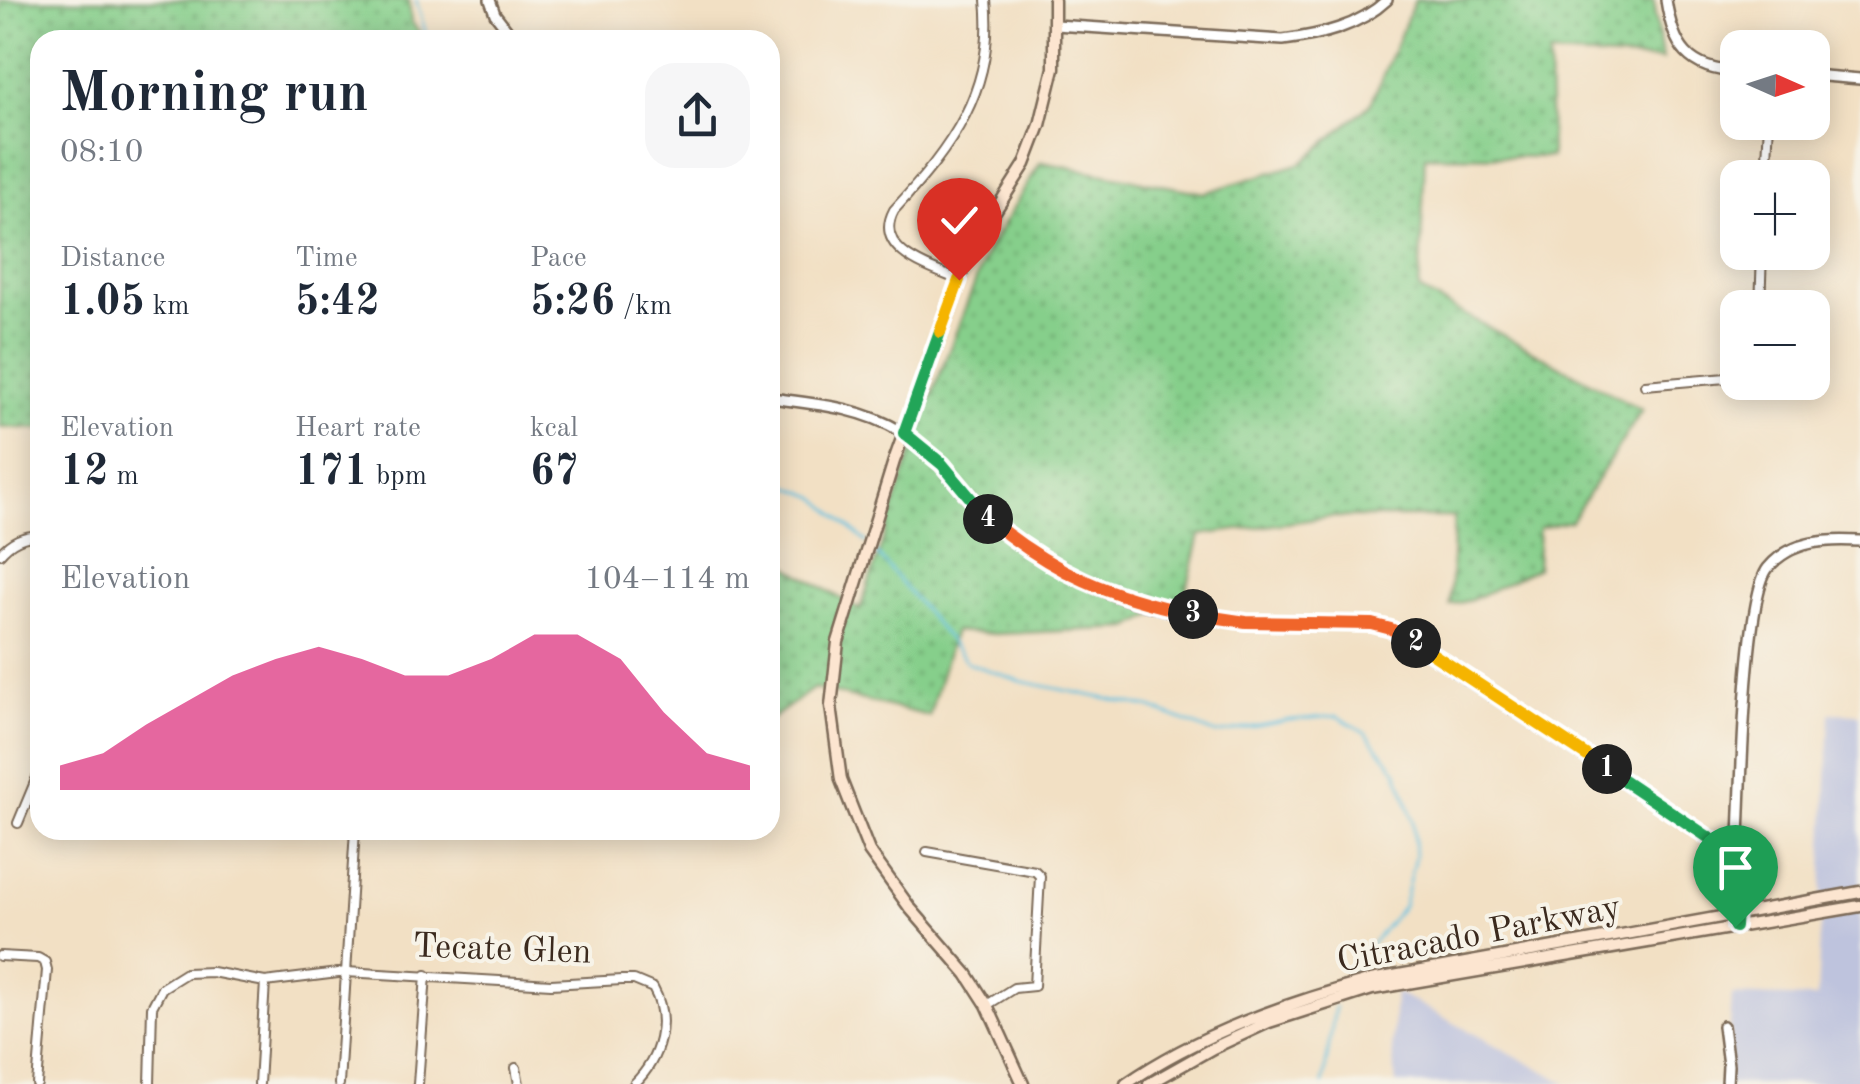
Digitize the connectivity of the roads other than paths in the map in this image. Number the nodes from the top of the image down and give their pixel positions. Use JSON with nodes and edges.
{"nodes":[{"id":1,"x":490,"y":0,"type":"edge"},
{"id":2,"x":986,"y":0,"type":"edge"},
{"id":3,"x":1054,"y":0,"type":"edge"},
{"id":4,"x":1387,"y":0,"type":"edge"},
{"id":5,"x":1666,"y":0,"type":"edge"},
{"id":6,"x":1055,"y":24,"type":"junction"},
{"id":7,"x":507,"y":30,"type":"edge"},
{"id":8,"x":1720,"y":71,"type":"edge"},
{"id":9,"x":1830,"y":76,"type":"edge"},
{"id":10,"x":1860,"y":79,"type":"edge"},
{"id":11,"x":959,"y":280,"type":"junction"},
{"id":12,"x":1720,"y":379,"type":"edge"},
{"id":13,"x":1645,"y":385,"type":"dead end"},
{"id":14,"x":780,"y":399,"type":"edge"},
{"id":15,"x":904,"y":433,"type":"junction"},
{"id":16,"x":30,"y":536,"type":"edge"},
{"id":17,"x":1860,"y":542,"type":"edge"},
{"id":18,"x":0,"y":554,"type":"edge"},
{"id":19,"x":30,"y":794,"type":"edge"},
{"id":20,"x":18,"y":823,"type":"dead end"},
{"id":21,"x":354,"y":840,"type":"edge"},
{"id":22,"x":927,"y":852,"type":"dead end"},
{"id":23,"x":1739,"y":858,"type":"junction"},
{"id":24,"x":1860,"y":892,"type":"edge"},
{"id":25,"x":1860,"y":906,"type":"edge"},
{"id":26,"x":1736,"y":920,"type":"junction"},
{"id":27,"x":0,"y":956,"type":"edge"},
{"id":28,"x":346,"y":972,"type":"junction"},
{"id":29,"x":426,"y":975,"type":"junction"},
{"id":30,"x":266,"y":982,"type":"junction"},
{"id":31,"x":987,"y":1005,"type":"junction"},
{"id":32,"x":1270,"y":1017,"type":"junction"},
{"id":33,"x":1722,"y":1026,"type":"dead end"},
{"id":34,"x":516,"y":1068,"type":"dead end"},
{"id":35,"x":37,"y":1084,"type":"edge"},
{"id":36,"x":150,"y":1084,"type":"edge"},
{"id":37,"x":258,"y":1084,"type":"edge"},
{"id":38,"x":338,"y":1084,"type":"edge"},
{"id":39,"x":418,"y":1084,"type":"edge"},
{"id":40,"x":519,"y":1084,"type":"edge"},
{"id":41,"x":634,"y":1084,"type":"edge"},
{"id":42,"x":1022,"y":1084,"type":"edge"},
{"id":43,"x":1126,"y":1084,"type":"edge"},
{"id":44,"x":1149,"y":1084,"type":"edge"},
{"id":45,"x":1728,"y":1084,"type":"edge"}],
"edges":[{"from":1,"to":7,"type":"street"},
{"from":2,"to":11,"type":"street"},
{"from":3,"to":6,"type":"main road"},
{"from":4,"to":6,"type":"street"},
{"from":5,"to":8,"type":"street"},
{"from":6,"to":11,"type":"main road"},
{"from":9,"to":10,"type":"street"},
{"from":11,"to":15,"type":"main road"},
{"from":12,"to":13,"type":"street"},
{"from":14,"to":15,"type":"street"},
{"from":15,"to":23,"type":"street"},
{"from":15,"to":31,"type":"main road"},
{"from":16,"to":18,"type":"street"},
{"from":17,"to":23,"type":"street"},
{"from":19,"to":20,"type":"street"},
{"from":21,"to":28,"type":"street"},
{"from":22,"to":31,"type":"street"},
{"from":23,"to":26,"type":"street"},
{"from":24,"to":26,"type":"main road","name":"Citracado Parkway"},
{"from":25,"to":26,"type":"main road","name":"Citracado Parkway"},
{"from":26,"to":32,"type":"main road","name":"Citracado Parkway"},
{"from":27,"to":35,"type":"street"},
{"from":28,"to":29,"type":"street","name":"Tecate Glen"},
{"from":28,"to":30,"type":"street","name":"Tecate Glen"},
{"from":28,"to":38,"type":"street"},
{"from":29,"to":39,"type":"street"},
{"from":29,"to":41,"type":"street","name":"Tecate Glen"},
{"from":30,"to":36,"type":"street","name":"Tecate Glen"},
{"from":30,"to":37,"type":"street"},
{"from":31,"to":42,"type":"main road"},
{"from":32,"to":43,"type":"main road","name":"Citracado Parkway"},
{"from":32,"to":44,"type":"main road","name":"Citracado Parkway"},
{"from":33,"to":45,"type":"street"},
{"from":34,"to":40,"type":"street"}]}
